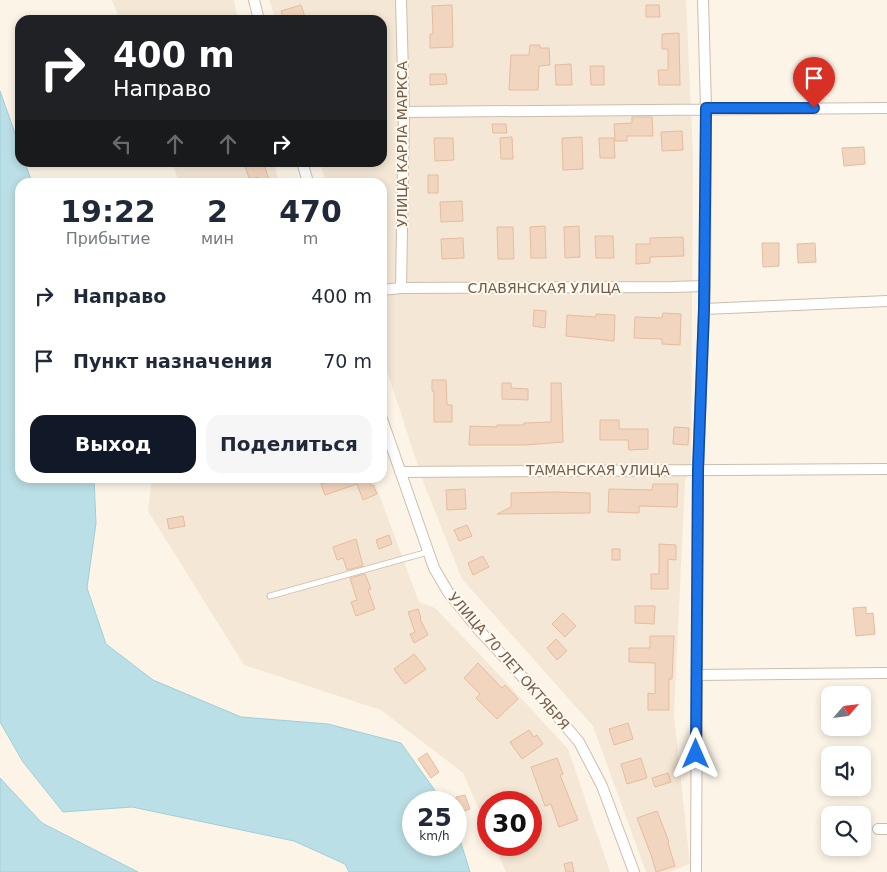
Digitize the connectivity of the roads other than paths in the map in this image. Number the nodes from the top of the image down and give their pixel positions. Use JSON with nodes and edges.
{"nodes":[{"id":1,"x":254,"y":0,"type":"edge"},
{"id":2,"x":401,"y":0,"type":"edge"},
{"id":3,"x":703,"y":0,"type":"edge"},
{"id":4,"x":258,"y":15,"type":"edge"},
{"id":5,"x":706,"y":108,"type":"junction"},
{"id":6,"x":887,"y":108,"type":"edge"},
{"id":7,"x":404,"y":112,"type":"junction"},
{"id":8,"x":705,"y":286,"type":"junction"},
{"id":9,"x":401,"y":288,"type":"junction"},
{"id":10,"x":387,"y":289,"type":"edge"},
{"id":11,"x":887,"y":301,"type":"edge"},
{"id":12,"x":704,"y":309,"type":"junction"},
{"id":13,"x":387,"y":438,"type":"edge"},
{"id":14,"x":887,"y":469,"type":"edge"},
{"id":15,"x":698,"y":470,"type":"junction"},
{"id":16,"x":400,"y":472,"type":"junction"},
{"id":17,"x":428,"y":552,"type":"junction"},
{"id":18,"x":270,"y":596,"type":"dead end"},
{"id":19,"x":887,"y":672,"type":"edge"},
{"id":20,"x":697,"y":675,"type":"junction"},
{"id":21,"x":634,"y":872,"type":"edge"},
{"id":22,"x":696,"y":872,"type":"edge"}],
"edges":[{"from":1,"to":4,"type":"street"},
{"from":2,"to":7,"type":"street","name":"УЛИЦА КАРЛА МАРКСА"},
{"from":3,"to":5,"type":"street"},
{"from":5,"to":6,"type":"street"},
{"from":5,"to":7,"type":"street"},
{"from":5,"to":8,"type":"street"},
{"from":7,"to":9,"type":"street","name":"УЛИЦА КАРЛА МАРКСА"},
{"from":8,"to":9,"type":"street","name":"СЛАВЯНСКАЯ УЛИЦА"},
{"from":8,"to":12,"type":"street"},
{"from":9,"to":10,"type":"street","name":"СЛАВЯНСКАЯ УЛИЦА"},
{"from":11,"to":12,"type":"street"},
{"from":12,"to":15,"type":"street"},
{"from":13,"to":16,"type":"street","name":"УЛИЦА 70 ЛЕТ ОКТЯБРЯ"},
{"from":14,"to":15,"type":"street","name":"ТАМАНСКАЯ УЛИЦА"},
{"from":15,"to":16,"type":"street","name":"ТАМАНСКАЯ УЛИЦА"},
{"from":15,"to":20,"type":"street"},
{"from":16,"to":17,"type":"street","name":"УЛИЦА 70 ЛЕТ ОКТЯБРЯ"},
{"from":17,"to":18,"type":"lane"},
{"from":17,"to":21,"type":"street","name":"УЛИЦА 70 ЛЕТ ОКТЯБРЯ"},
{"from":19,"to":20,"type":"street"},
{"from":20,"to":22,"type":"street"}]}
